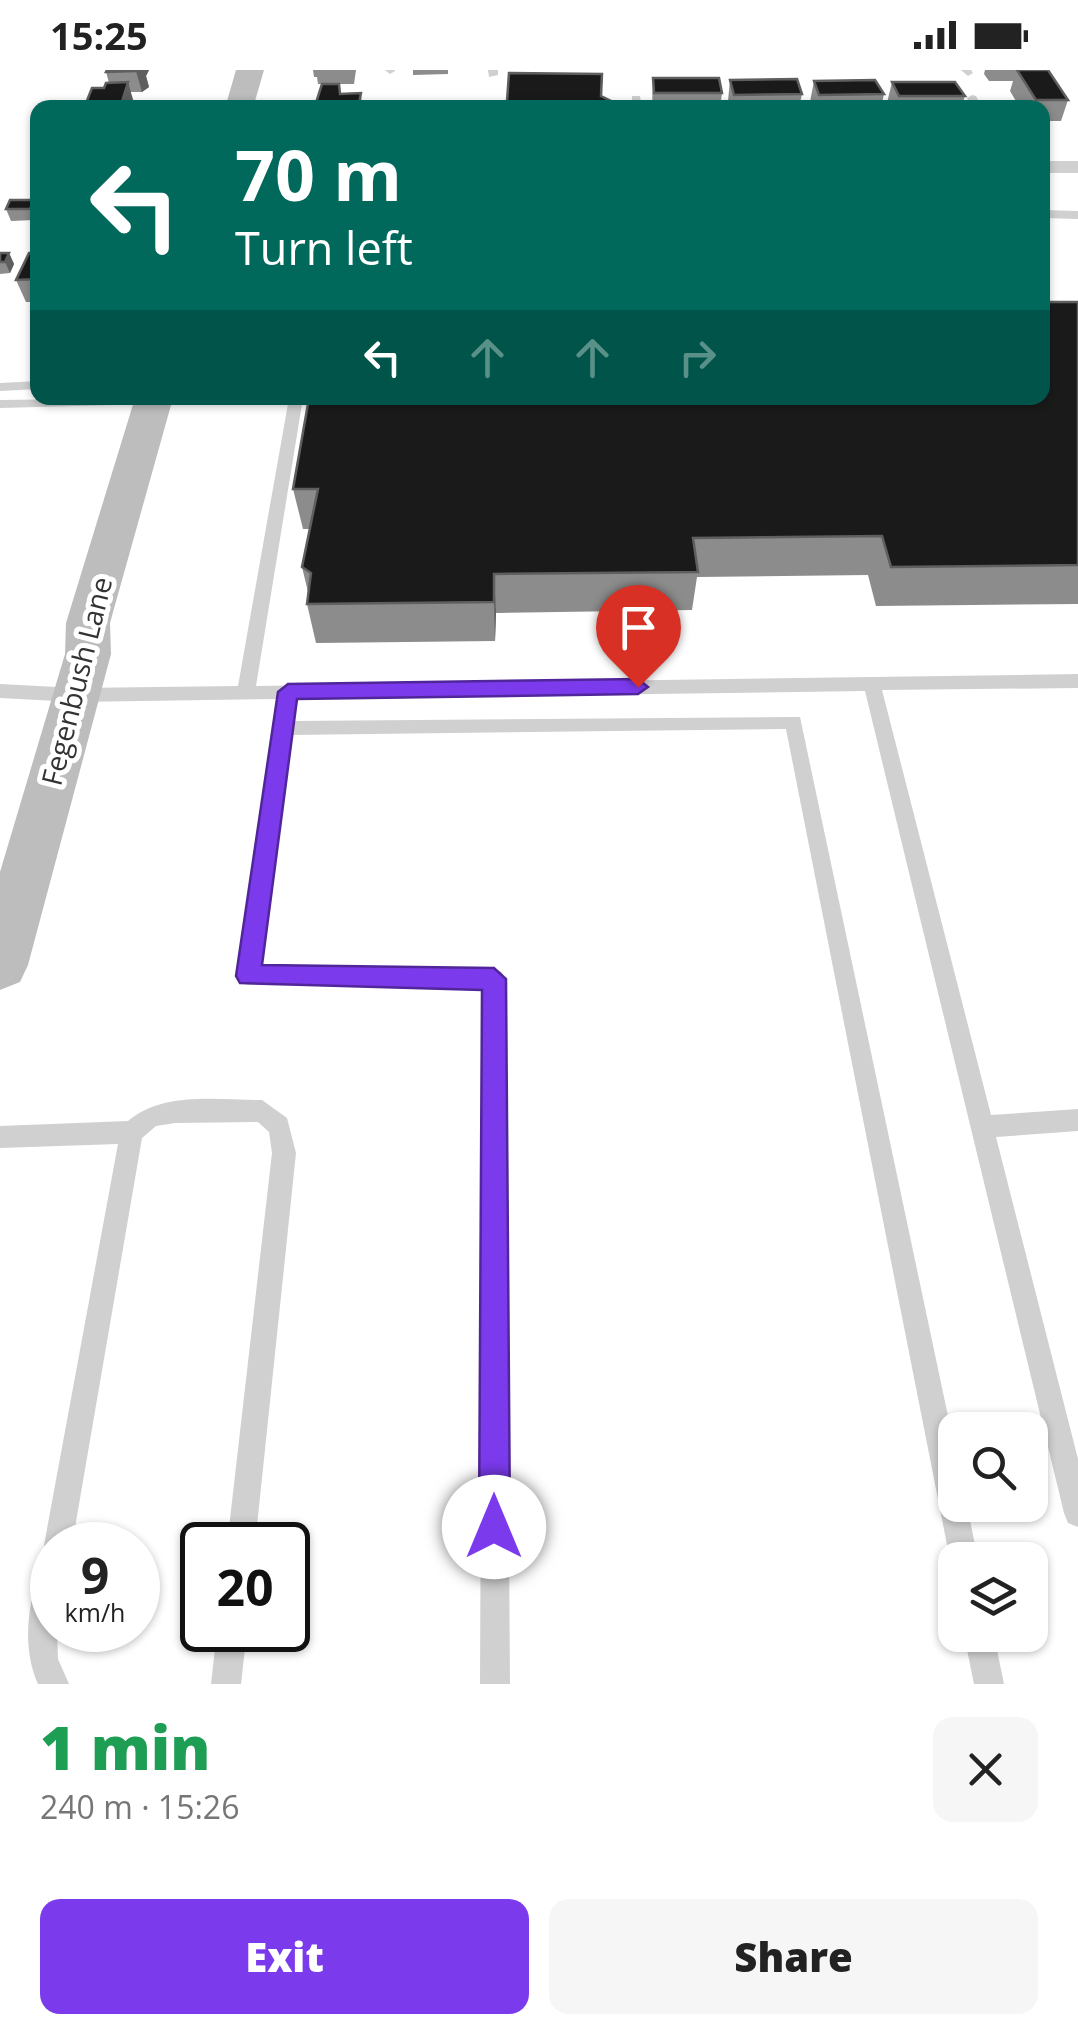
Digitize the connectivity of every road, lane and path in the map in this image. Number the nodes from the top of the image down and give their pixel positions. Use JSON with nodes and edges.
{"nodes":[{"id":1,"x":250,"y":70,"type":"edge"},
{"id":2,"x":241,"y":100,"type":"edge"},
{"id":3,"x":1050,"y":167,"type":"edge"},
{"id":4,"x":1078,"y":168,"type":"edge"},
{"id":5,"x":1050,"y":214,"type":"edge"},
{"id":6,"x":1078,"y":214,"type":"edge"},
{"id":7,"x":30,"y":386,"type":"edge"},
{"id":8,"x":0,"y":387,"type":"edge"},
{"id":9,"x":30,"y":403,"type":"edge"},
{"id":10,"x":0,"y":404,"type":"edge"},
{"id":11,"x":151,"y":405,"type":"edge"},
{"id":12,"x":295,"y":405,"type":"edge"},
{"id":13,"x":1078,"y":681,"type":"edge"},
{"id":14,"x":872,"y":684,"type":"junction"},
{"id":15,"x":0,"y":690,"type":"edge"},
{"id":16,"x":246,"y":692,"type":"junction"},
{"id":17,"x":288,"y":692,"type":"junction"},
{"id":18,"x":76,"y":694,"type":"junction"},
{"id":19,"x":283,"y":728,"type":"junction"},
{"id":20,"x":0,"y":965,"type":"edge"},
{"id":21,"x":1078,"y":1120,"type":"edge"},
{"id":22,"x":982,"y":1128,"type":"junction"},
{"id":23,"x":132,"y":1132,"type":"junction"},
{"id":24,"x":0,"y":1137,"type":"edge"},
{"id":25,"x":1078,"y":1513,"type":"edge"},
{"id":26,"x":62,"y":1522,"type":"edge"},
{"id":27,"x":244,"y":1522,"type":"edge"},
{"id":28,"x":960,"y":1542,"type":"edge"},
{"id":29,"x":42,"y":1652,"type":"edge"},
{"id":30,"x":230,"y":1652,"type":"edge"},
{"id":31,"x":983,"y":1652,"type":"edge"},
{"id":32,"x":54,"y":1684,"type":"edge"},
{"id":33,"x":226,"y":1684,"type":"edge"},
{"id":34,"x":494,"y":1684,"type":"edge"},
{"id":35,"x":990,"y":1684,"type":"edge"}],
"edges":[{"from":1,"to":2,"type":"main road"},
{"from":3,"to":4,"type":"street"},
{"from":5,"to":6,"type":"lane"},
{"from":7,"to":8,"type":"lane"},
{"from":9,"to":10,"type":"lane"},
{"from":11,"to":18,"type":"main road","name":"Fegenbush Lane"},
{"from":12,"to":16,"type":"lane"},
{"from":13,"to":14,"type":"lane"},
{"from":14,"to":17,"type":"lane"},
{"from":14,"to":22,"type":"lane"},
{"from":15,"to":18,"type":"lane"},
{"from":16,"to":17,"type":"lane"},
{"from":16,"to":18,"type":"lane"},
{"from":17,"to":19,"type":"lane"},
{"from":18,"to":20,"type":"main road","name":"Fegenbush Lane"},
{"from":19,"to":28,"type":"lane"},
{"from":19,"to":34,"type":"lane"},
{"from":21,"to":22,"type":"lane"},
{"from":22,"to":25,"type":"lane"},
{"from":23,"to":24,"type":"lane"},
{"from":23,"to":26,"type":"lane"},
{"from":23,"to":27,"type":"lane"},
{"from":29,"to":32,"type":"lane"},
{"from":30,"to":33,"type":"lane"},
{"from":31,"to":35,"type":"lane"}]}
